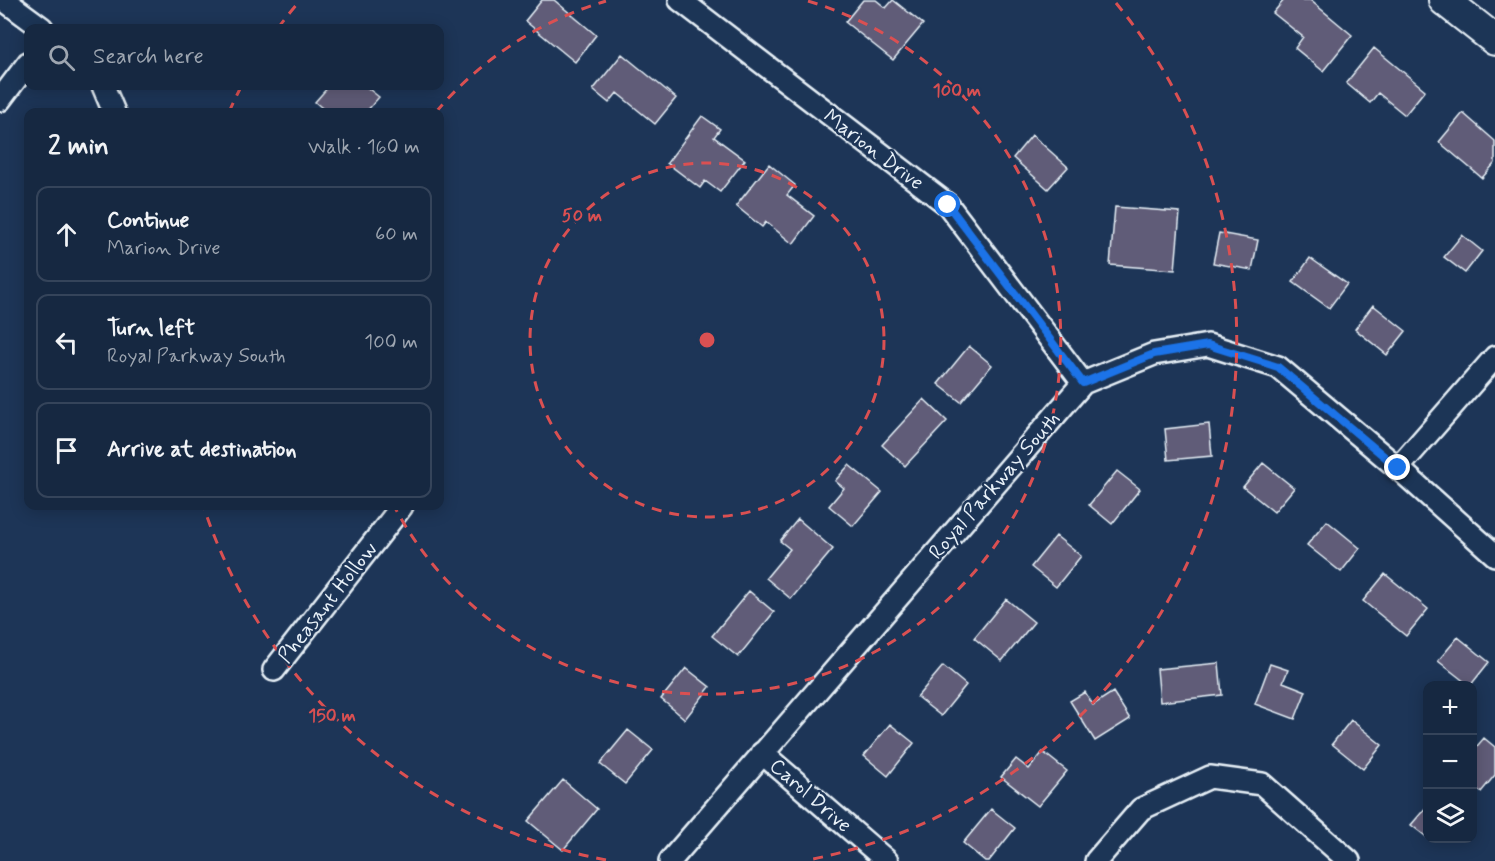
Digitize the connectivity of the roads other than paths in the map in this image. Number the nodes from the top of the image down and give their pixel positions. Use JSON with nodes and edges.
{"nodes":[{"id":1,"x":4,"y":0,"type":"edge"},
{"id":2,"x":680,"y":0,"type":"edge"},
{"id":3,"x":1444,"y":0,"type":"edge"},
{"id":4,"x":37,"y":24,"type":"edge"},
{"id":5,"x":1495,"y":40,"type":"edge"},
{"id":6,"x":24,"y":68,"type":"edge"},
{"id":7,"x":105,"y":90,"type":"edge"},
{"id":8,"x":0,"y":100,"type":"edge"},
{"id":9,"x":112,"y":108,"type":"edge"},
{"id":10,"x":1495,"y":357,"type":"edge"},
{"id":11,"x":1083,"y":383,"type":"junction"},
{"id":12,"x":1398,"y":468,"type":"junction"},
{"id":13,"x":399,"y":510,"type":"edge"},
{"id":14,"x":1495,"y":555,"type":"edge"},
{"id":15,"x":274,"y":669,"type":"dead end"},
{"id":16,"x":762,"y":753,"type":"junction"},
{"id":17,"x":670,"y":861,"type":"edge"},
{"id":18,"x":887,"y":861,"type":"edge"},
{"id":19,"x":1096,"y":861,"type":"edge"},
{"id":20,"x":1350,"y":861,"type":"edge"}],
"edges":[{"from":1,"to":4,"type":"street"},
{"from":2,"to":11,"type":"street","name":"Marion Drive"},
{"from":3,"to":5,"type":"street"},
{"from":6,"to":8,"type":"street"},
{"from":7,"to":9,"type":"street"},
{"from":10,"to":12,"type":"street"},
{"from":11,"to":12,"type":"street","name":"Royal Parkway South"},
{"from":11,"to":16,"type":"street","name":"Royal Parkway South"},
{"from":12,"to":14,"type":"street","name":"Royal Parkway South"},
{"from":13,"to":15,"type":"street","name":"Pheasant Hollow"},
{"from":16,"to":17,"type":"street","name":"Royal Parkway South"},
{"from":16,"to":18,"type":"street","name":"Carol Drive"},
{"from":19,"to":20,"type":"street"}]}
